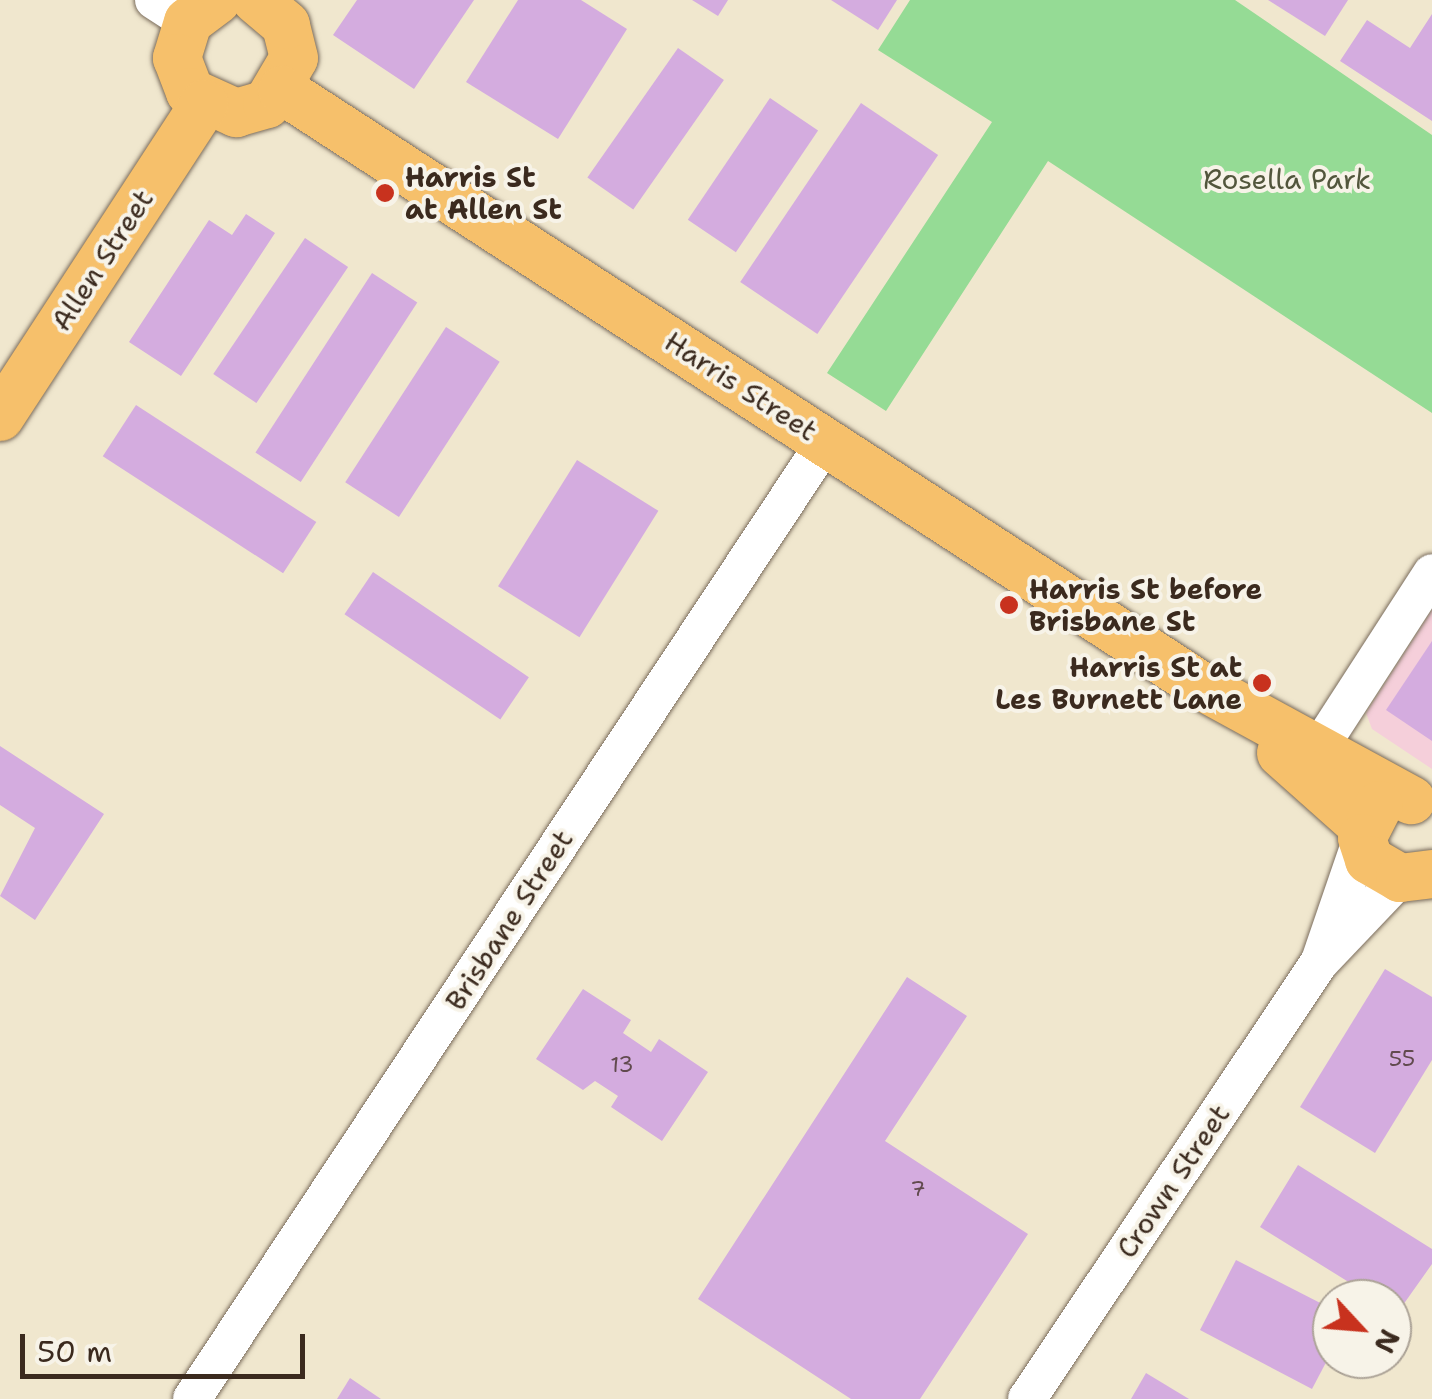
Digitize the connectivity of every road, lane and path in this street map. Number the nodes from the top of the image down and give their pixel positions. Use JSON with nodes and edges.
{"nodes":[{"id":1,"x":265,"y":2,"type":"edge"},
{"id":2,"x":186,"y":7,"type":"edge"},
{"id":3,"x":282,"y":90,"type":"junction"},
{"id":4,"x":204,"y":104,"type":"junction"},
{"id":5,"x":0,"y":417,"type":"edge"},
{"id":6,"x":826,"y":441,"type":"junction"},
{"id":7,"x":1432,"y":572,"type":"edge"},
{"id":8,"x":1198,"y":684,"type":"junction"},
{"id":9,"x":1318,"y":748,"type":"junction"},
{"id":10,"x":1421,"y":806,"type":"edge"},
{"id":11,"x":1363,"y":832,"type":"junction"},
{"id":12,"x":1416,"y":876,"type":"edge"},
{"id":13,"x":1320,"y":964,"type":"junction"},
{"id":14,"x":192,"y":1399,"type":"edge"},
{"id":15,"x":1027,"y":1399,"type":"edge"}],
"edges":[{"from":1,"to":3,"type":"main road"},
{"from":2,"to":4,"type":"main road"},
{"from":3,"to":4,"type":"main road"},
{"from":3,"to":6,"type":"main road","name":"Harris Street"},
{"from":4,"to":5,"type":"main road","name":"Allen Street"},
{"from":6,"to":8,"type":"main road","name":"Harris Street"},
{"from":6,"to":14,"type":"street","name":"Brisbane Street"},
{"from":7,"to":9,"type":"street"},
{"from":8,"to":9,"type":"main road","name":"Harris Street"},
{"from":8,"to":11,"type":"main road","name":"Harris Street"},
{"from":9,"to":10,"type":"main road","name":"Harris Street"},
{"from":10,"to":11,"type":"main road"},
{"from":11,"to":12,"type":"main road","name":"Harris Street"},
{"from":11,"to":13,"type":"street","name":"Crown Street"},
{"from":12,"to":13,"type":"street","name":"Crown Street"},
{"from":13,"to":15,"type":"street","name":"Crown Street"}]}
